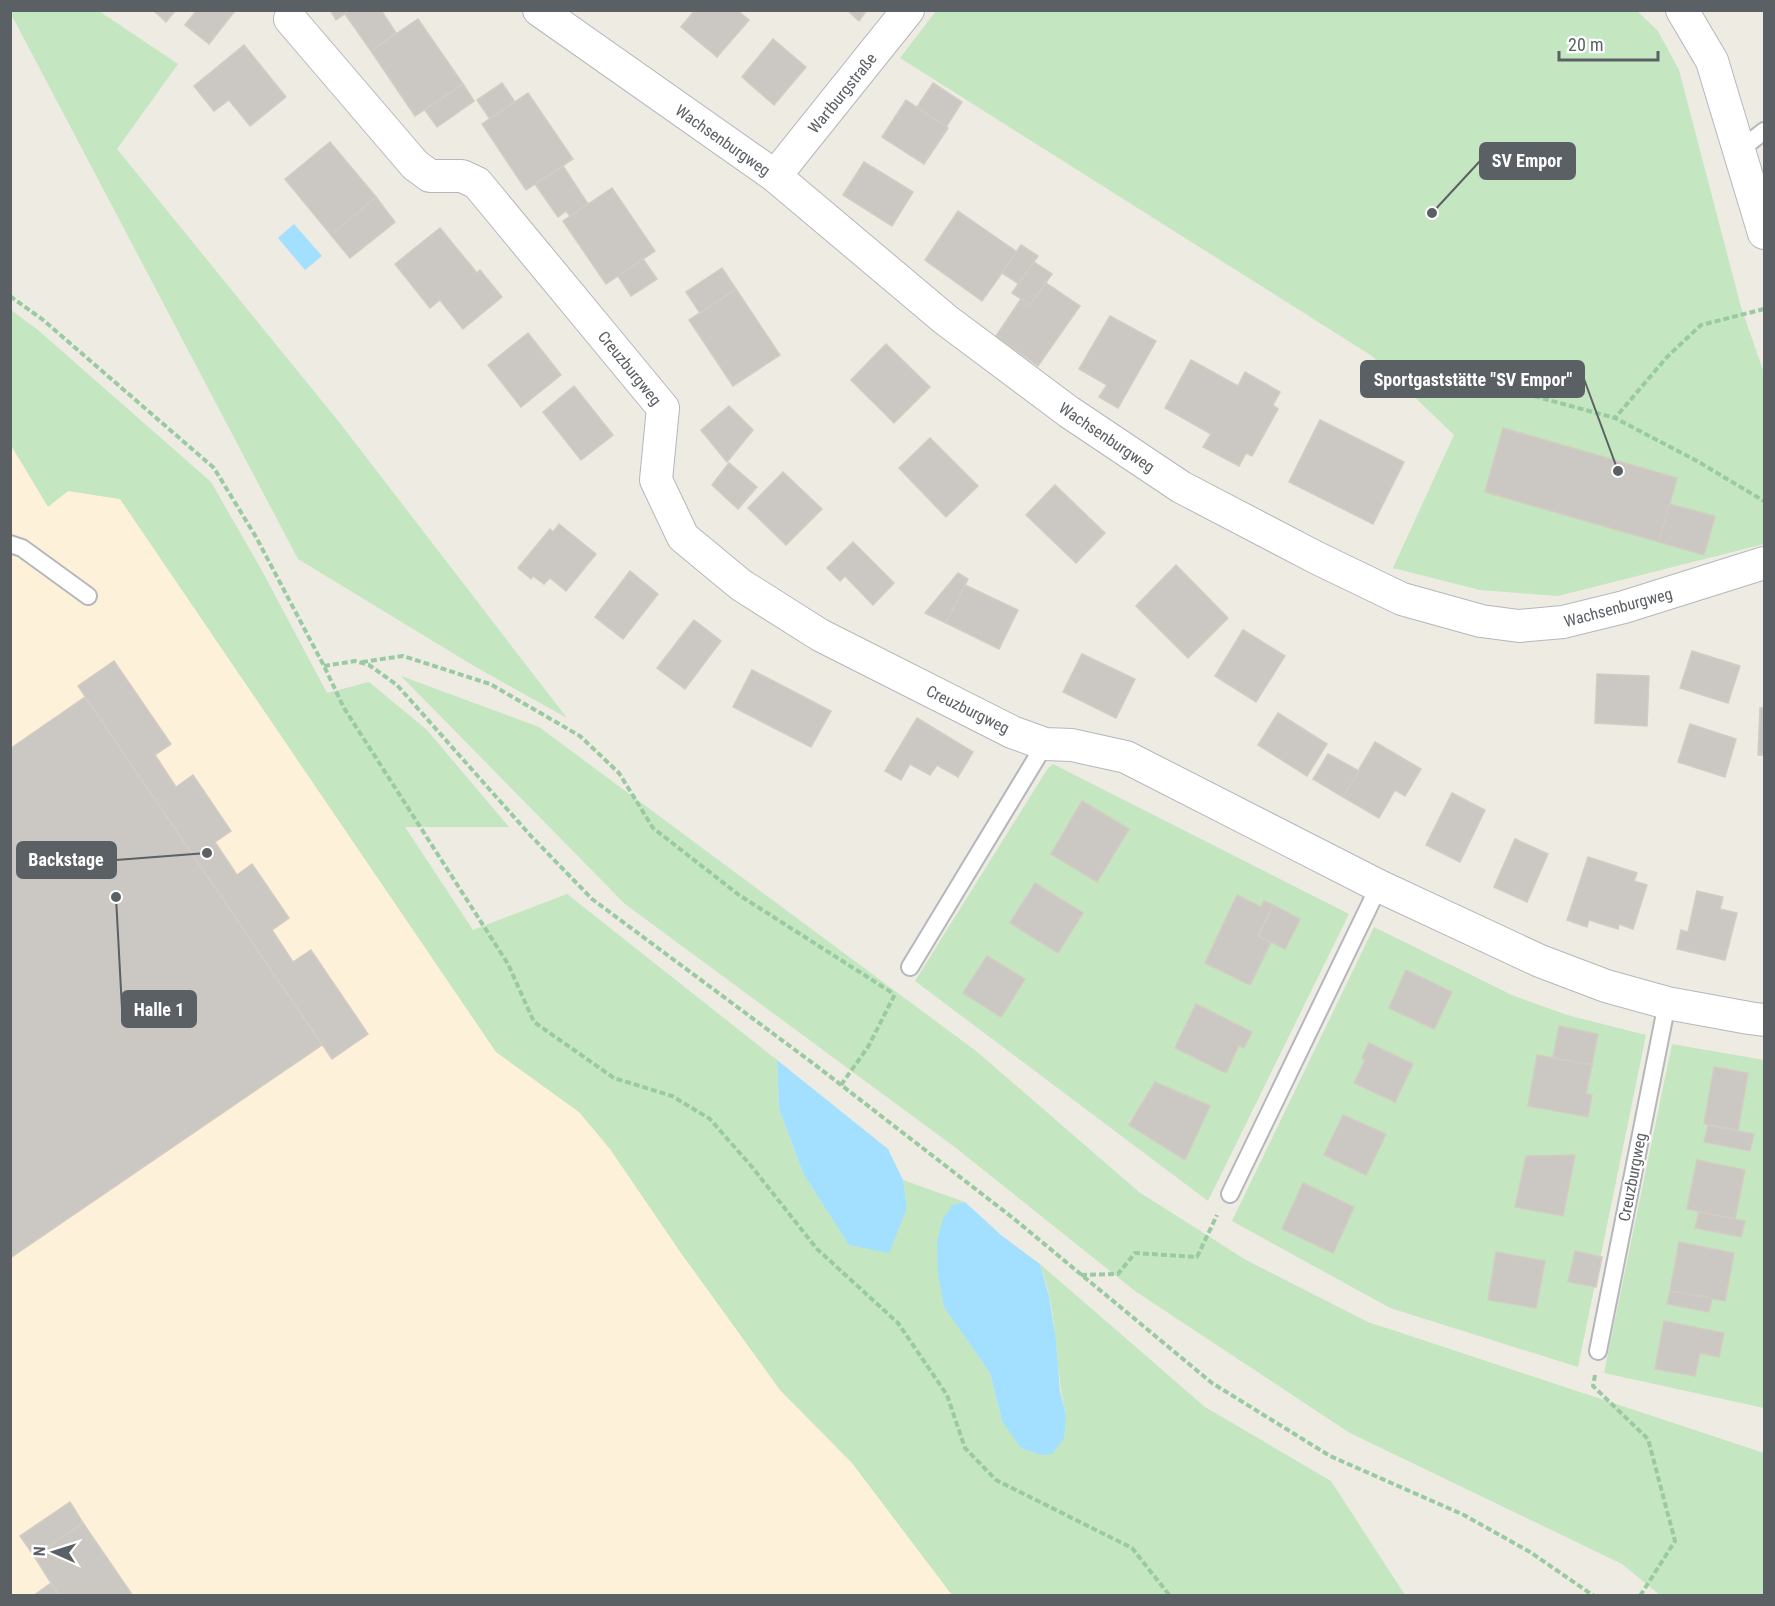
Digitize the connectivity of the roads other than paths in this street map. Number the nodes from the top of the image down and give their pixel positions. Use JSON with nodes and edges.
{"nodes":[{"id":1,"x":539,"y":10,"type":"edge"},
{"id":2,"x":908,"y":10,"type":"edge"},
{"id":3,"x":1682,"y":10,"type":"edge"},
{"id":4,"x":290,"y":19,"type":"dead end"},
{"id":5,"x":1764,"y":131,"type":"edge"},
{"id":6,"x":1740,"y":150,"type":"junction"},
{"id":7,"x":775,"y":176,"type":"junction"},
{"id":8,"x":1764,"y":233,"type":"edge"},
{"id":9,"x":10,"y":544,"type":"edge"},
{"id":10,"x":1764,"y":563,"type":"edge"},
{"id":11,"x":88,"y":596,"type":"dead end"},
{"id":12,"x":1045,"y":744,"type":"junction"},
{"id":13,"x":1379,"y":886,"type":"junction"},
{"id":14,"x":910,"y":967,"type":"road end"},
{"id":15,"x":1666,"y":1003,"type":"junction"},
{"id":16,"x":1764,"y":1020,"type":"edge"},
{"id":17,"x":1230,"y":1194,"type":"road end"},
{"id":18,"x":1598,"y":1351,"type":"road end"}],
"edges":[{"from":1,"to":7,"type":"street","name":"Wachsenburgweg"},
{"from":2,"to":7,"type":"street","name":"Wartburgstraße"},
{"from":3,"to":6,"type":"street"},
{"from":4,"to":12,"type":"street","name":"Creuzburgweg"},
{"from":5,"to":6,"type":"lane"},
{"from":6,"to":8,"type":"street"},
{"from":7,"to":10,"type":"street","name":"Wachsenburgweg"},
{"from":9,"to":11,"type":"lane"},
{"from":12,"to":13,"type":"street","name":"Creuzburgweg"},
{"from":12,"to":14,"type":"lane"},
{"from":13,"to":15,"type":"street","name":"Creuzburgweg"},
{"from":13,"to":17,"type":"lane"},
{"from":15,"to":16,"type":"street","name":"Creuzburgweg"},
{"from":15,"to":18,"type":"lane","name":"Creuzburgweg"}]}
